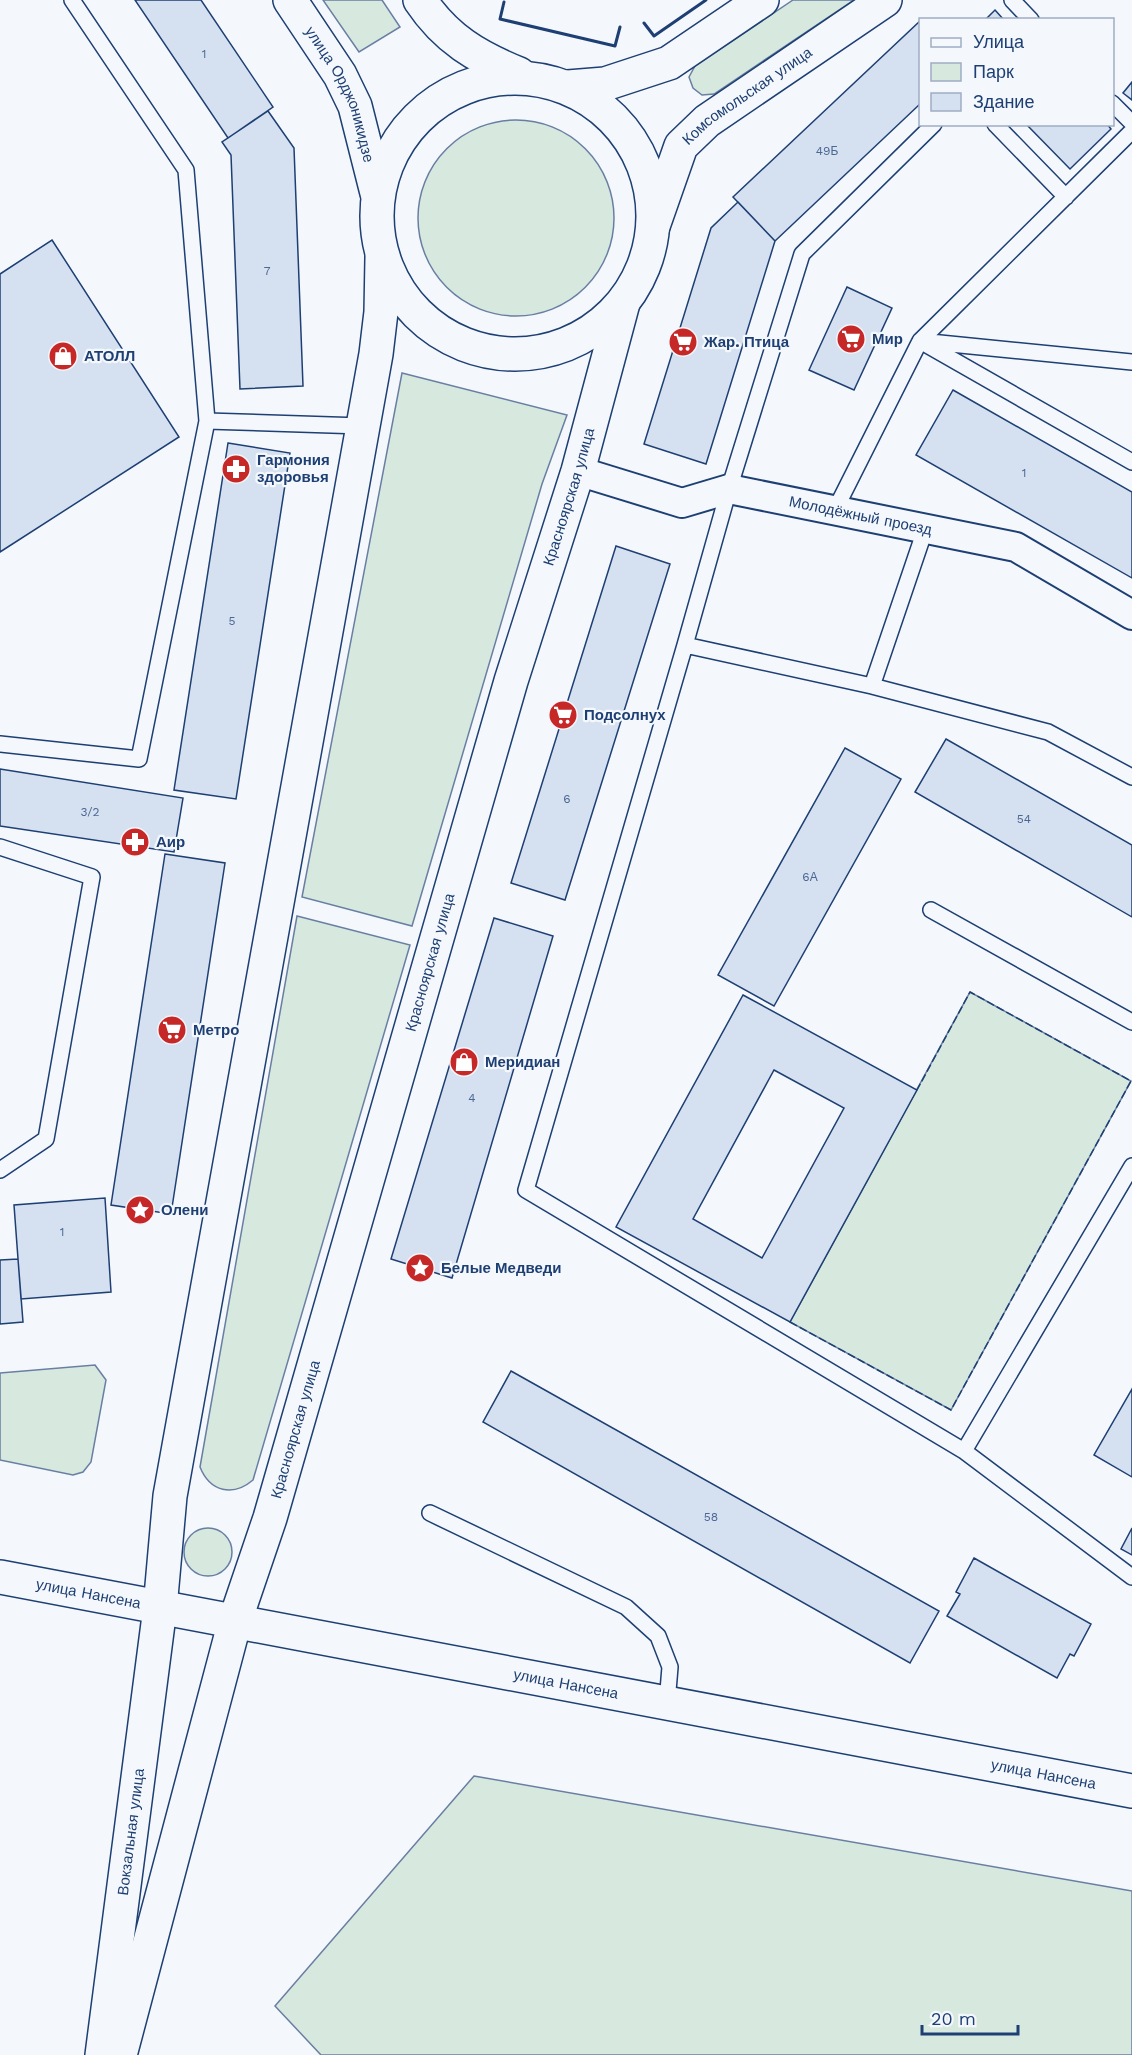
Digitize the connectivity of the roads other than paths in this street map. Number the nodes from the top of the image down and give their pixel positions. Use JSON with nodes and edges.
{"nodes":[{"id":1,"x":72,"y":0,"type":"edge"},
{"id":2,"x":290,"y":0,"type":"edge"},
{"id":3,"x":420,"y":0,"type":"edge"},
{"id":4,"x":762,"y":0,"type":"edge"},
{"id":5,"x":885,"y":0,"type":"edge"},
{"id":6,"x":1012,"y":0,"type":"edge"},
{"id":7,"x":1029,"y":18,"type":"edge"},
{"id":8,"x":527,"y":77,"type":"junction"},
{"id":9,"x":568,"y":87,"type":"junction"},
{"id":10,"x":1114,"y":104,"type":"edge"},
{"id":11,"x":1132,"y":123,"type":"edge"},
{"id":12,"x":932,"y":126,"type":"edge"},
{"id":13,"x":997,"y":126,"type":"edge"},
{"id":14,"x":1132,"y":131,"type":"edge"},
{"id":15,"x":377,"y":194,"type":"junction"},
{"id":16,"x":1066,"y":197,"type":"junction"},
{"id":17,"x":653,"y":226,"type":"junction"},
{"id":18,"x":382,"y":258,"type":"junction"},
{"id":19,"x":623,"y":303,"type":"junction"},
{"id":20,"x":920,"y":341,"type":"junction"},
{"id":21,"x":1132,"y":362,"type":"edge"},
{"id":22,"x":207,"y":421,"type":"junction"},
{"id":23,"x":362,"y":426,"type":"junction"},
{"id":24,"x":1132,"y":462,"type":"edge"},
{"id":25,"x":578,"y":471,"type":"junction"},
{"id":26,"x":729,"y":489,"type":"junction"},
{"id":27,"x":835,"y":510,"type":"junction"},
{"id":28,"x":925,"y":530,"type":"junction"},
{"id":29,"x":1132,"y":615,"type":"edge"},
{"id":30,"x":685,"y":645,"type":"junction"},
{"id":31,"x":872,"y":686,"type":"junction"},
{"id":32,"x":0,"y":744,"type":"edge"},
{"id":33,"x":1132,"y":777,"type":"edge"},
{"id":34,"x":0,"y":847,"type":"edge"},
{"id":35,"x":931,"y":910,"type":"dead end"},
{"id":36,"x":1132,"y":1022,"type":"edge"},
{"id":37,"x":1132,"y":1166,"type":"edge"},
{"id":38,"x":0,"y":1170,"type":"edge"},
{"id":39,"x":964,"y":1450,"type":"junction"},
{"id":40,"x":430,"y":1514,"type":"dead end"},
{"id":41,"x":0,"y":1577,"type":"edge"},
{"id":42,"x":1132,"y":1577,"type":"edge"},
{"id":43,"x":160,"y":1608,"type":"junction"},
{"id":44,"x":235,"y":1621,"type":"junction"},
{"id":45,"x":667,"y":1703,"type":"junction"},
{"id":46,"x":1131,"y":1787,"type":"edge"},
{"id":47,"x":102,"y":2055,"type":"edge"},
{"id":48,"x":120,"y":2055,"type":"edge"}],
"edges":[{"from":1,"to":22,"type":"lane"},
{"from":2,"to":15,"type":"main road","name":"улица Орджоникидзе"},
{"from":3,"to":8,"type":"main road"},
{"from":4,"to":9,"type":"main road"},
{"from":5,"to":17,"type":"main road","name":"Комсомольская улица"},
{"from":6,"to":7,"type":"lane"},
{"from":8,"to":9,"type":"main road","name":"Красноярская улица"},
{"from":8,"to":15,"type":"main road","name":"Красноярская улица"},
{"from":9,"to":17,"type":"main road","name":"Красноярская улица"},
{"from":10,"to":11,"type":"lane"},
{"from":12,"to":26,"type":"lane"},
{"from":13,"to":16,"type":"lane"},
{"from":14,"to":16,"type":"lane"},
{"from":15,"to":18,"type":"main road","name":"Красноярская улица"},
{"from":16,"to":20,"type":"lane"},
{"from":17,"to":19,"type":"main road","name":"Красноярская улица"},
{"from":18,"to":19,"type":"main road","name":"Красноярская улица"},
{"from":18,"to":23,"type":"main road","name":"Красноярская улица"},
{"from":19,"to":25,"type":"main road","name":"Красноярская улица"},
{"from":20,"to":21,"type":"lane"},
{"from":20,"to":24,"type":"lane"},
{"from":20,"to":27,"type":"lane"},
{"from":22,"to":23,"type":"lane"},
{"from":22,"to":32,"type":"lane"},
{"from":23,"to":43,"type":"main road","name":"Красноярская улица"},
{"from":25,"to":26,"type":"street","name":"Молодёжный проезд"},
{"from":25,"to":44,"type":"main road","name":"Красноярская улица"},
{"from":26,"to":27,"type":"street","name":"Молодёжный проезд"},
{"from":26,"to":30,"type":"lane"},
{"from":27,"to":28,"type":"street","name":"Молодёжный проезд"},
{"from":28,"to":29,"type":"street","name":"Молодёжный проезд"},
{"from":28,"to":31,"type":"lane"},
{"from":30,"to":31,"type":"lane"},
{"from":30,"to":39,"type":"lane"},
{"from":31,"to":33,"type":"lane"},
{"from":34,"to":38,"type":"lane"},
{"from":35,"to":36,"type":"lane"},
{"from":37,"to":39,"type":"lane"},
{"from":39,"to":42,"type":"lane"},
{"from":40,"to":45,"type":"lane"},
{"from":41,"to":43,"type":"main road","name":"улица Нансена"},
{"from":43,"to":44,"type":"main road","name":"улица Нансена"},
{"from":43,"to":47,"type":"main road","name":"Вокзальная улица"},
{"from":44,"to":45,"type":"main road","name":"улица Нансена"},
{"from":44,"to":48,"type":"main road"},
{"from":45,"to":46,"type":"main road","name":"улица Нансена"}]}
